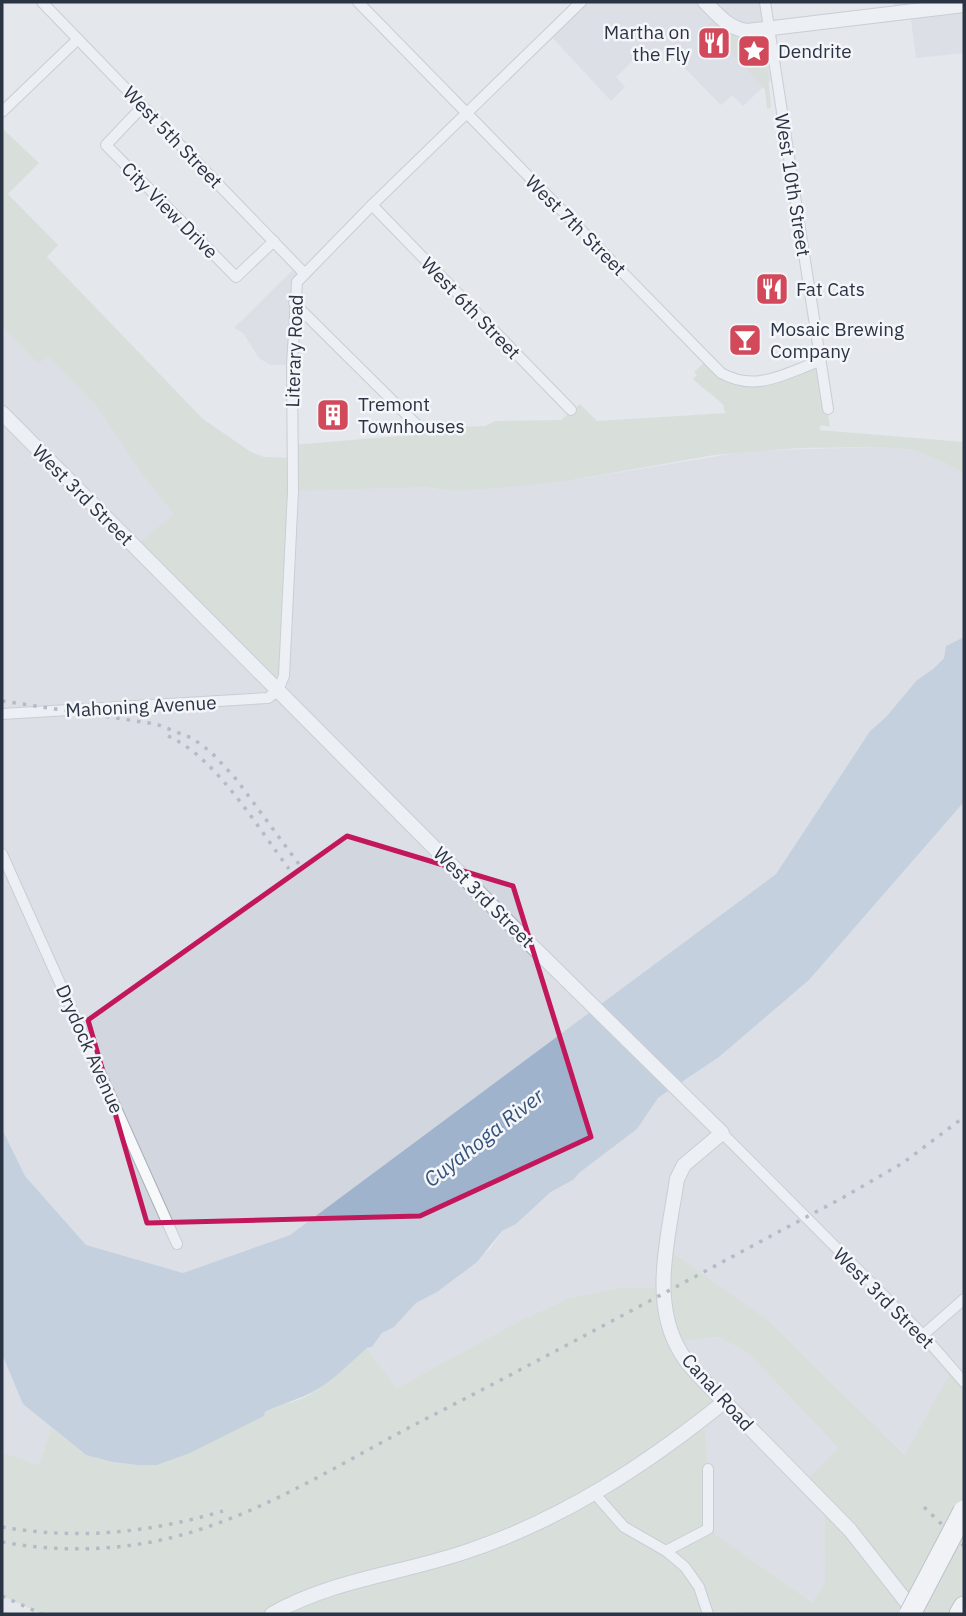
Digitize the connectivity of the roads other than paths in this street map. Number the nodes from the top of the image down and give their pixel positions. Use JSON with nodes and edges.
{"nodes":[{"id":1,"x":42,"y":2,"type":"edge"},
{"id":2,"x":358,"y":2,"type":"edge"},
{"id":3,"x":581,"y":2,"type":"edge"},
{"id":4,"x":705,"y":2,"type":"edge"},
{"id":5,"x":765,"y":2,"type":"edge"},
{"id":6,"x":964,"y":5,"type":"edge"},
{"id":7,"x":769,"y":29,"type":"junction"},
{"id":8,"x":78,"y":39,"type":"junction"},
{"id":9,"x":143,"y":106,"type":"junction"},
{"id":10,"x":2,"y":112,"type":"edge"},
{"id":11,"x":467,"y":114,"type":"junction"},
{"id":12,"x":372,"y":205,"type":"junction"},
{"id":13,"x":274,"y":241,"type":"junction"},
{"id":14,"x":303,"y":273,"type":"junction"},
{"id":15,"x":294,"y":303,"type":"junction"},
{"id":16,"x":820,"y":361,"type":"junction"},
{"id":17,"x":828,"y":409,"type":"dead end"},
{"id":18,"x":571,"y":410,"type":"dead end"},
{"id":19,"x":2,"y":413,"type":"edge"},
{"id":20,"x":417,"y":425,"type":"dead end"},
{"id":21,"x":278,"y":690,"type":"junction"},
{"id":22,"x":2,"y":714,"type":"edge"},
{"id":23,"x":2,"y":855,"type":"edge"},
{"id":24,"x":722,"y":1133,"type":"junction"},
{"id":25,"x":177,"y":1244,"type":"dead end"},
{"id":26,"x":964,"y":1299,"type":"edge"},
{"id":27,"x":923,"y":1335,"type":"junction"},
{"id":28,"x":964,"y":1382,"type":"edge"},
{"id":29,"x":724,"y":1402,"type":"junction"},
{"id":30,"x":708,"y":1469,"type":"dead end"},
{"id":31,"x":595,"y":1494,"type":"junction"},
{"id":32,"x":964,"y":1511,"type":"edge"},
{"id":33,"x":666,"y":1550,"type":"junction"},
{"id":34,"x":964,"y":1607,"type":"edge"},
{"id":35,"x":272,"y":1614,"type":"edge"},
{"id":36,"x":708,"y":1614,"type":"edge"},
{"id":37,"x":907,"y":1614,"type":"edge"},
{"id":38,"x":916,"y":1614,"type":"edge"},
{"id":39,"x":960,"y":1614,"type":"edge"}],
"edges":[{"from":1,"to":8,"type":"street","name":"West 5th Street"},
{"from":2,"to":11,"type":"street","name":"West 7th Street"},
{"from":3,"to":11,"type":"street","name":"Literary Road"},
{"from":4,"to":7,"type":"street"},
{"from":5,"to":7,"type":"street","name":"West 10th Street"},
{"from":6,"to":7,"type":"street"},
{"from":7,"to":16,"type":"street","name":"West 10th Street"},
{"from":8,"to":9,"type":"street","name":"West 5th Street"},
{"from":8,"to":10,"type":"street"},
{"from":9,"to":13,"type":"street","name":"West 5th Street"},
{"from":9,"to":13,"type":"street","name":"City View Drive"},
{"from":11,"to":12,"type":"street","name":"Literary Road"},
{"from":11,"to":16,"type":"street","name":"West 7th Street"},
{"from":12,"to":14,"type":"street","name":"Literary Road"},
{"from":12,"to":18,"type":"street","name":"West 6th Street"},
{"from":13,"to":14,"type":"street","name":"West 5th Street"},
{"from":14,"to":15,"type":"street","name":"Literary Road"},
{"from":15,"to":20,"type":"street"},
{"from":15,"to":21,"type":"street","name":"Literary Road"},
{"from":16,"to":17,"type":"street","name":"West 10th Street"},
{"from":19,"to":21,"type":"street","name":"West 3rd Street"},
{"from":21,"to":22,"type":"street","name":"Mahoning Avenue"},
{"from":21,"to":24,"type":"street","name":"West 3rd Street"},
{"from":23,"to":25,"type":"street","name":"Drydock Avenue"},
{"from":24,"to":27,"type":"street","name":"West 3rd Street"},
{"from":24,"to":29,"type":"street","name":"Canal Road"},
{"from":26,"to":27,"type":"street"},
{"from":27,"to":28,"type":"street","name":"West 3rd Street"},
{"from":29,"to":31,"type":"street"},
{"from":29,"to":38,"type":"street","name":"Canal Road"},
{"from":30,"to":33,"type":"street"},
{"from":31,"to":33,"type":"street"},
{"from":31,"to":35,"type":"street"},
{"from":32,"to":37,"type":"highway","bridge":true},
{"from":33,"to":36,"type":"street"},
{"from":34,"to":39,"type":"highway"}]}
